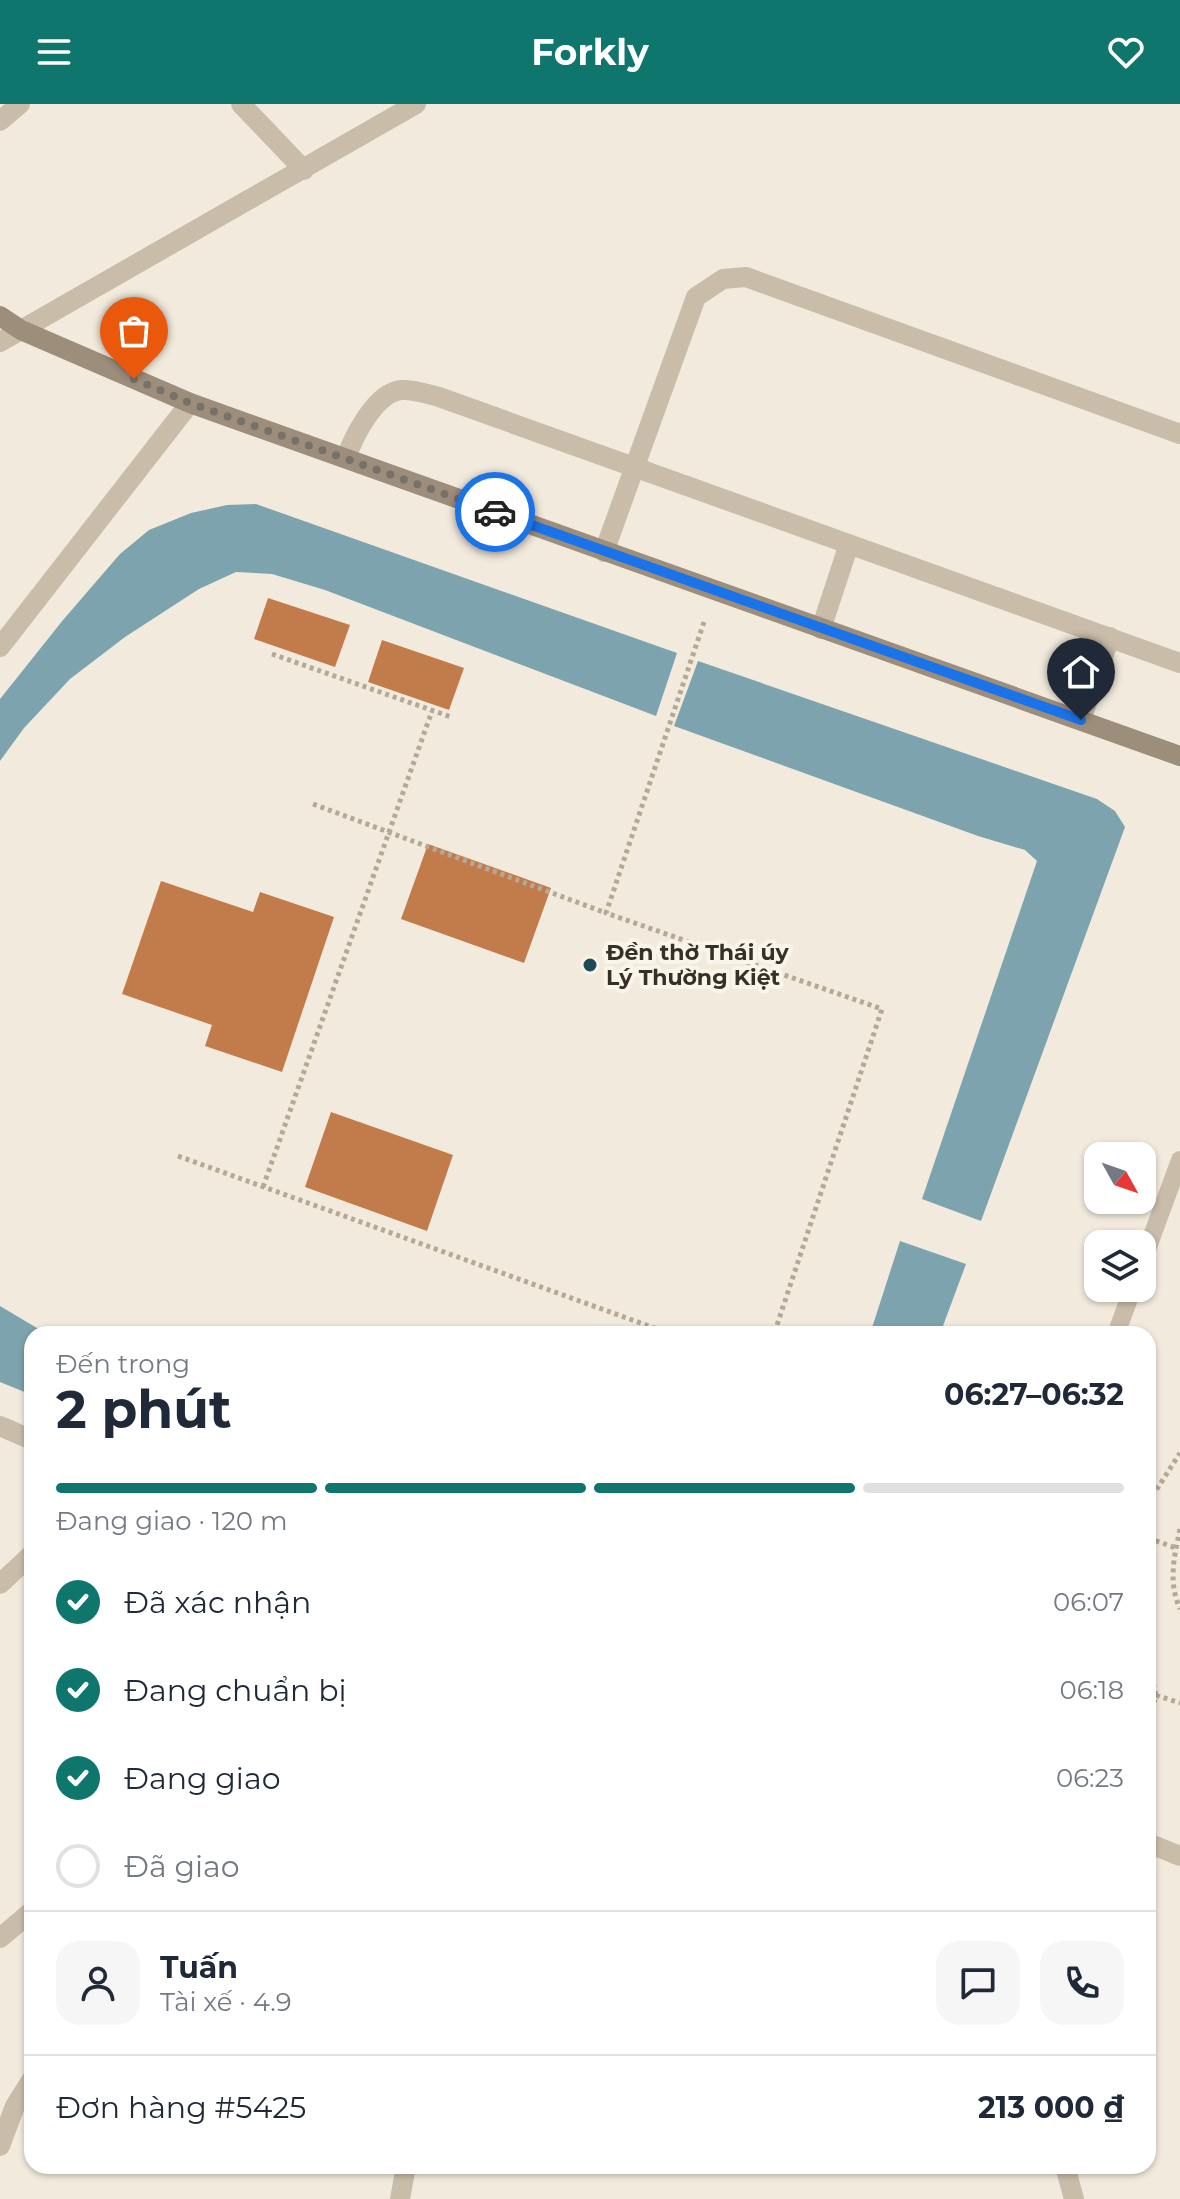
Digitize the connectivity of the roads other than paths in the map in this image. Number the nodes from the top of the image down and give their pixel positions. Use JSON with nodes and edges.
{"nodes":[{"id":1,"x":20,"y":104,"type":"edge"},
{"id":2,"x":241,"y":104,"type":"edge"},
{"id":3,"x":416,"y":104,"type":"edge"},
{"id":4,"x":0,"y":121,"type":"edge"},
{"id":5,"x":304,"y":170,"type":"junction"},
{"id":6,"x":0,"y":316,"type":"edge"},
{"id":7,"x":21,"y":330,"type":"junction"},
{"id":8,"x":0,"y":342,"type":"edge"},
{"id":9,"x":190,"y":403,"type":"junction"},
{"id":10,"x":1180,"y":434,"type":"edge"},
{"id":11,"x":346,"y":458,"type":"junction"},
{"id":12,"x":636,"y":468,"type":"junction"},
{"id":13,"x":849,"y":544,"type":"junction"},
{"id":14,"x":604,"y":552,"type":"junction"},
{"id":15,"x":821,"y":629,"type":"junction"},
{"id":16,"x":1110,"y":637,"type":"junction"},
{"id":17,"x":0,"y":647,"type":"edge"},
{"id":18,"x":1180,"y":663,"type":"edge"},
{"id":19,"x":1081,"y":720,"type":"junction"},
{"id":20,"x":1180,"y":756,"type":"edge"},
{"id":21,"x":1180,"y":1160,"type":"edge"},
{"id":22,"x":1154,"y":1230,"type":"edge"},
{"id":23,"x":1128,"y":1302,"type":"edge"},
{"id":24,"x":1119,"y":1326,"type":"edge"},
{"id":25,"x":0,"y":1426,"type":"edge"},
{"id":26,"x":24,"y":1436,"type":"edge"},
{"id":27,"x":24,"y":1562,"type":"edge"},
{"id":28,"x":0,"y":1584,"type":"edge"},
{"id":29,"x":1156,"y":1846,"type":"edge"},
{"id":30,"x":1180,"y":1856,"type":"edge"},
{"id":31,"x":24,"y":1918,"type":"edge"},
{"id":32,"x":0,"y":1938,"type":"edge"},
{"id":33,"x":24,"y":2092,"type":"edge"},
{"id":34,"x":0,"y":2146,"type":"edge"},
{"id":35,"x":405,"y":2174,"type":"edge"},
{"id":36,"x":1067,"y":2174,"type":"edge"},
{"id":37,"x":400,"y":2199,"type":"edge"},
{"id":38,"x":1074,"y":2199,"type":"edge"}],
"edges":[{"from":1,"to":4,"type":"street"},
{"from":2,"to":5,"type":"street"},
{"from":3,"to":5,"type":"street"},
{"from":5,"to":7,"type":"street"},
{"from":6,"to":7,"type":"street"},
{"from":7,"to":8,"type":"street"},
{"from":7,"to":9,"type":"street"},
{"from":9,"to":11,"type":"street"},
{"from":9,"to":17,"type":"street"},
{"from":10,"to":12,"type":"street"},
{"from":11,"to":12,"type":"street"},
{"from":11,"to":14,"type":"street"},
{"from":12,"to":13,"type":"street"},
{"from":12,"to":14,"type":"street"},
{"from":13,"to":15,"type":"street"},
{"from":13,"to":16,"type":"street"},
{"from":14,"to":15,"type":"street"},
{"from":15,"to":19,"type":"street"},
{"from":16,"to":18,"type":"street"},
{"from":16,"to":19,"type":"street"},
{"from":19,"to":20,"type":"street"},
{"from":21,"to":22,"type":"lane"},
{"from":23,"to":24,"type":"lane"},
{"from":25,"to":26,"type":"street"},
{"from":27,"to":28,"type":"street"},
{"from":29,"to":30,"type":"street"},
{"from":31,"to":32,"type":"street"},
{"from":33,"to":34,"type":"street"},
{"from":35,"to":37,"type":"street"},
{"from":36,"to":38,"type":"street"}]}
